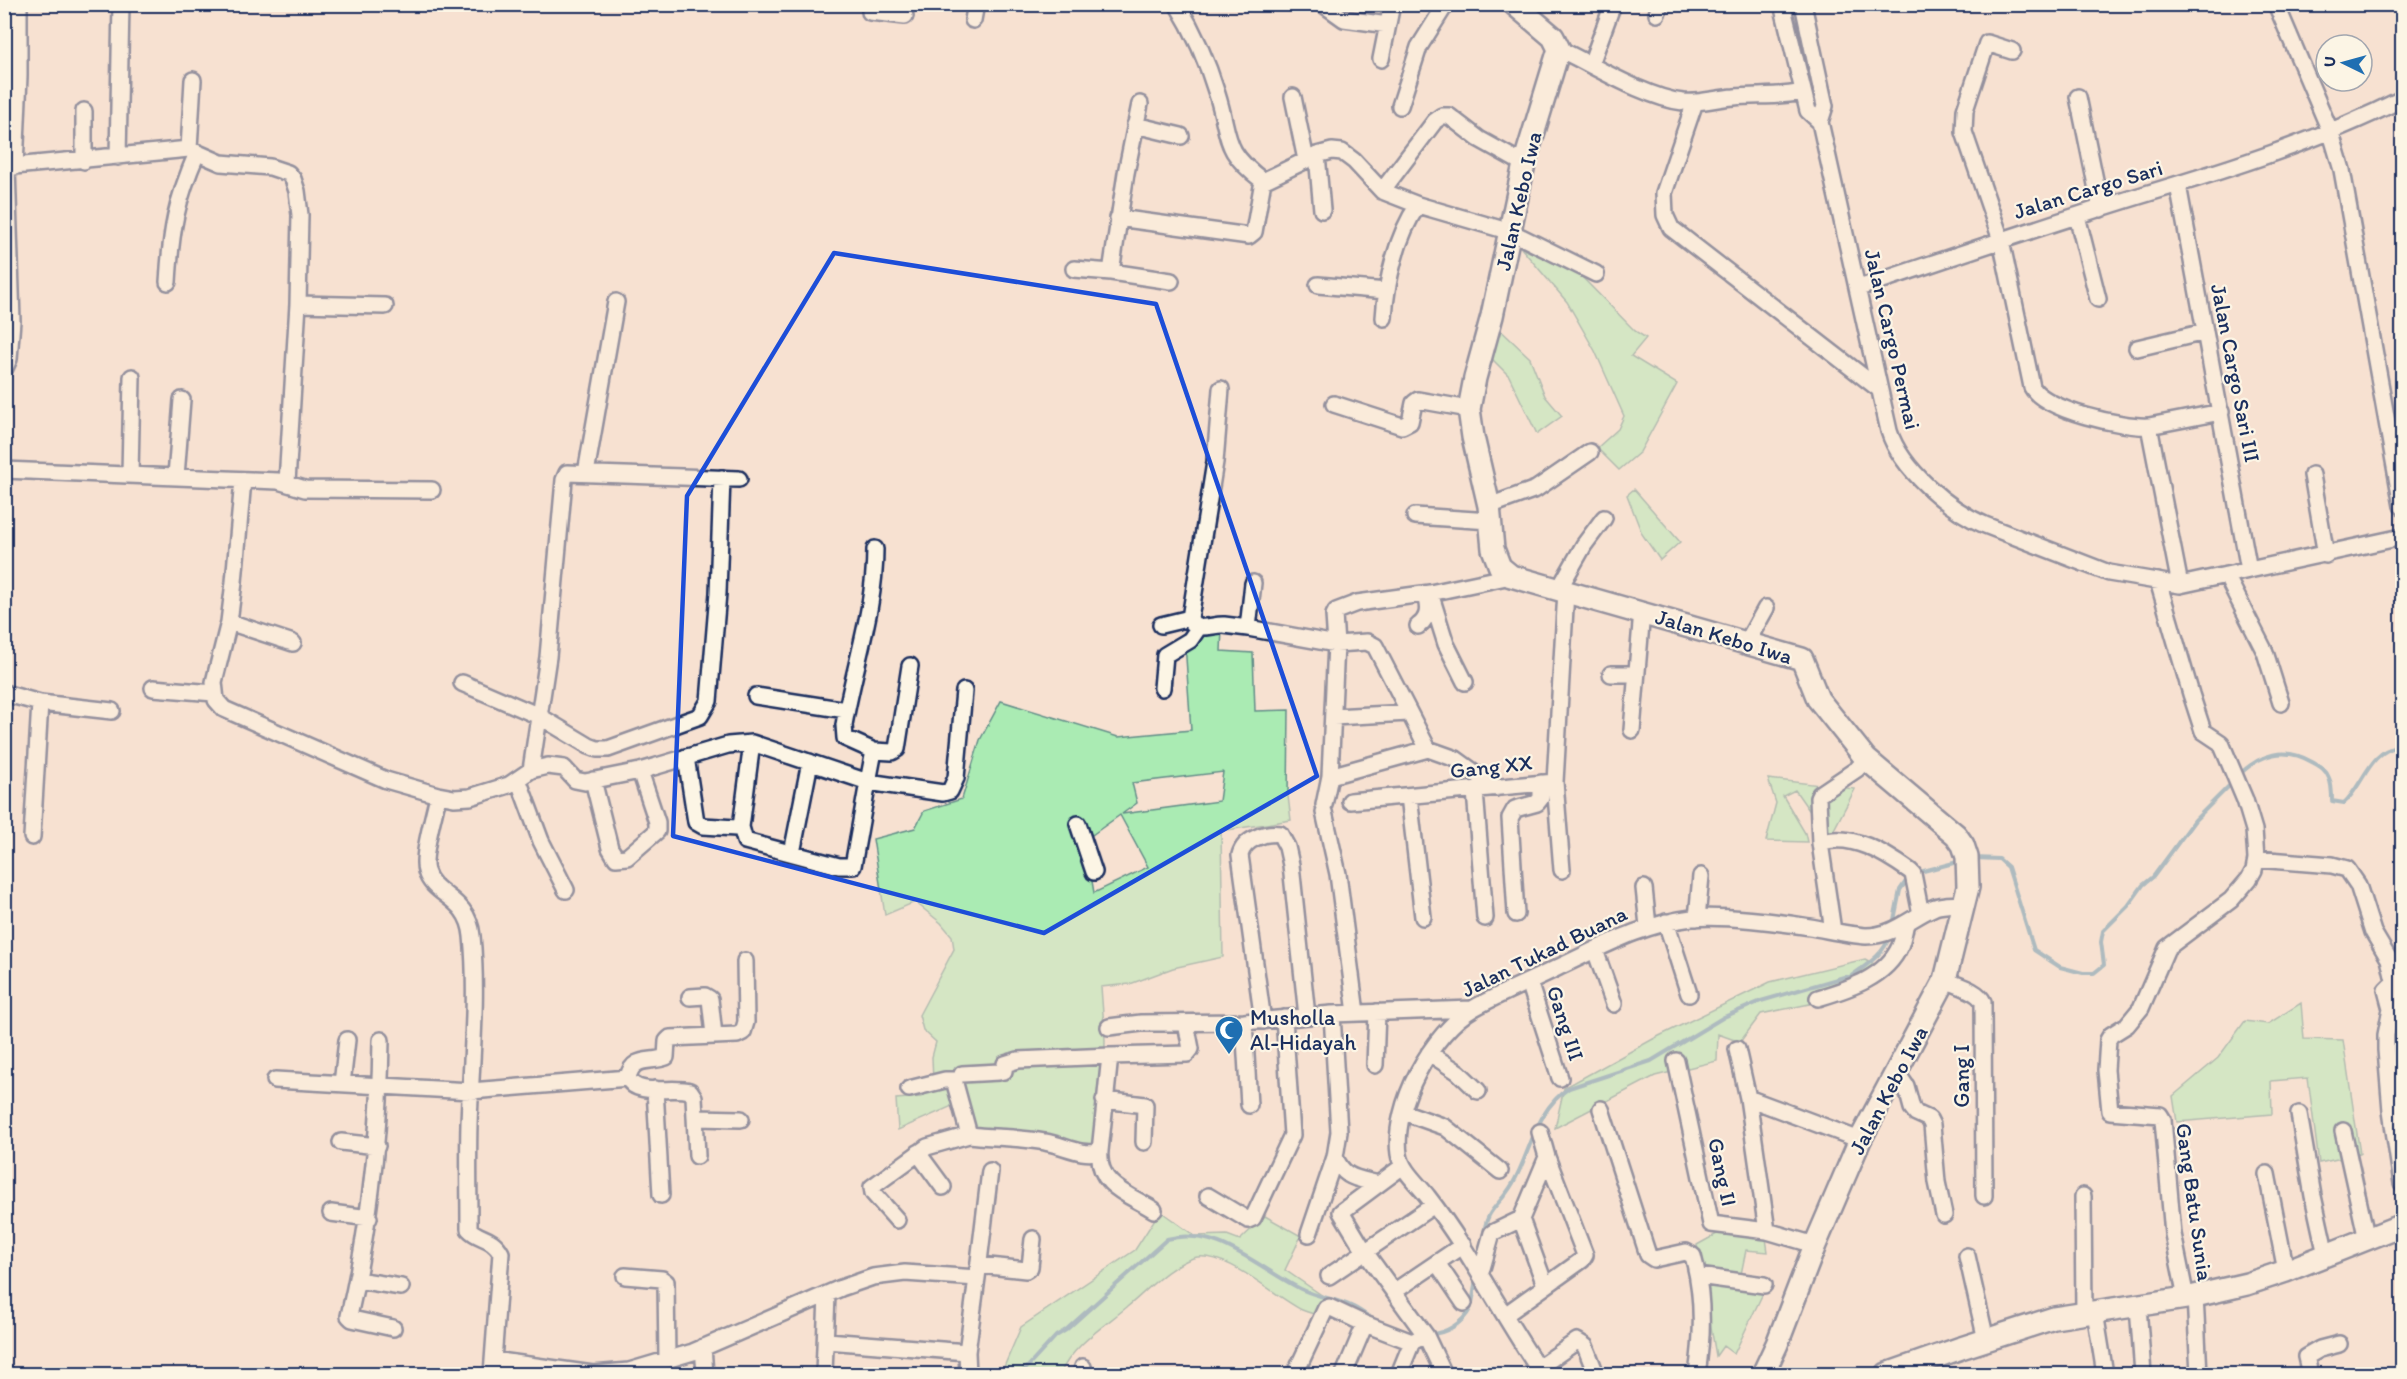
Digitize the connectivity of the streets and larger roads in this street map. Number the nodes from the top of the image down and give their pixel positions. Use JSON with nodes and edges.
{"nodes":[{"id":1,"x":19,"y":4,"type":"edge"},
{"id":2,"x":121,"y":4,"type":"edge"},
{"id":3,"x":870,"y":4,"type":"edge"},
{"id":4,"x":1177,"y":4,"type":"edge"},
{"id":5,"x":1323,"y":4,"type":"edge"},
{"id":6,"x":1392,"y":4,"type":"edge"},
{"id":7,"x":1446,"y":4,"type":"edge"},
{"id":8,"x":1514,"y":4,"type":"edge"},
{"id":9,"x":1613,"y":4,"type":"edge"},
{"id":10,"x":1782,"y":4,"type":"edge"},
{"id":11,"x":1803,"y":4,"type":"edge"},
{"id":12,"x":2276,"y":4,"type":"edge"},
{"id":13,"x":905,"y":16,"type":"dead end"},
{"id":14,"x":1388,"y":25,"type":"junction"},
{"id":15,"x":1810,"y":42,"type":"junction"},
{"id":16,"x":1791,"y":45,"type":"junction"},
{"id":17,"x":1559,"y":49,"type":"junction"},
{"id":18,"x":2012,"y":51,"type":"dead end"},
{"id":19,"x":1381,"y":59,"type":"dead end"},
{"id":20,"x":1592,"y":64,"type":"junction"},
{"id":21,"x":193,"y":80,"type":"dead end"},
{"id":22,"x":1803,"y":92,"type":"junction"},
{"id":23,"x":1293,"y":97,"type":"dead end"},
{"id":24,"x":2078,"y":97,"type":"dead end"},
{"id":25,"x":2403,"y":99,"type":"edge"},
{"id":26,"x":1695,"y":102,"type":"junction"},
{"id":27,"x":1140,"y":104,"type":"dead end"},
{"id":28,"x":1400,"y":106,"type":"dead end"},
{"id":29,"x":84,"y":111,"type":"dead end"},
{"id":30,"x":1820,"y":122,"type":"junction"},
{"id":31,"x":1135,"y":125,"type":"junction"},
{"id":32,"x":2331,"y":133,"type":"junction"},
{"id":33,"x":1181,"y":135,"type":"dead end"},
{"id":34,"x":193,"y":151,"type":"junction"},
{"id":35,"x":118,"y":157,"type":"junction"},
{"id":36,"x":1312,"y":158,"type":"junction"},
{"id":37,"x":84,"y":161,"type":"junction"},
{"id":38,"x":1524,"y":164,"type":"junction"},
{"id":39,"x":9,"y":167,"type":"edge"},
{"id":40,"x":1263,"y":181,"type":"junction"},
{"id":41,"x":2178,"y":185,"type":"junction"},
{"id":42,"x":1382,"y":190,"type":"junction"},
{"id":43,"x":1418,"y":205,"type":"junction"},
{"id":44,"x":2101,"y":209,"type":"junction"},
{"id":45,"x":1322,"y":210,"type":"dead end"},
{"id":46,"x":2077,"y":216,"type":"junction"},
{"id":47,"x":1118,"y":218,"type":"junction"},
{"id":48,"x":1511,"y":232,"type":"junction"},
{"id":49,"x":2001,"y":240,"type":"junction"},
{"id":50,"x":1074,"y":269,"type":"dead end"},
{"id":51,"x":1111,"y":272,"type":"junction"},
{"id":52,"x":1596,"y":274,"type":"dead end"},
{"id":53,"x":1171,"y":281,"type":"dead end"},
{"id":54,"x":168,"y":282,"type":"dead end"},
{"id":55,"x":1318,"y":285,"type":"dead end"},
{"id":56,"x":1859,"y":288,"type":"junction"},
{"id":57,"x":1386,"y":291,"type":"junction"},
{"id":58,"x":2098,"y":299,"type":"dead end"},
{"id":59,"x":616,"y":302,"type":"dead end"},
{"id":60,"x":298,"y":304,"type":"junction"},
{"id":61,"x":385,"y":306,"type":"dead end"},
{"id":62,"x":1384,"y":318,"type":"dead end"},
{"id":63,"x":2205,"y":332,"type":"junction"},
{"id":64,"x":2137,"y":348,"type":"dead end"},
{"id":65,"x":4,"y":370,"type":"edge"},
{"id":66,"x":132,"y":377,"type":"dead end"},
{"id":67,"x":1221,"y":389,"type":"dead end"},
{"id":68,"x":1879,"y":389,"type":"junction"},
{"id":69,"x":182,"y":400,"type":"dead end"},
{"id":70,"x":1334,"y":404,"type":"dead end"},
{"id":71,"x":1469,"y":409,"type":"junction"},
{"id":72,"x":2221,"y":412,"type":"junction"},
{"id":73,"x":2149,"y":426,"type":"junction"},
{"id":74,"x":1590,"y":452,"type":"dead end"},
{"id":75,"x":4,"y":470,"type":"edge"},
{"id":76,"x":586,"y":473,"type":"junction"},
{"id":77,"x":130,"y":475,"type":"junction"},
{"id":78,"x":2312,"y":475,"type":"dead end"},
{"id":79,"x":176,"y":476,"type":"junction"},
{"id":80,"x":722,"y":478,"type":"junction"},
{"id":81,"x":739,"y":479,"type":"dead end"},
{"id":82,"x":243,"y":480,"type":"junction"},
{"id":83,"x":287,"y":482,"type":"junction"},
{"id":84,"x":432,"y":490,"type":"dead end"},
{"id":85,"x":2403,"y":506,"type":"edge"},
{"id":86,"x":1490,"y":514,"type":"junction"},
{"id":87,"x":1415,"y":516,"type":"dead end"},
{"id":88,"x":1604,"y":518,"type":"dead end"},
{"id":89,"x":2403,"y":537,"type":"edge"},
{"id":90,"x":875,"y":549,"type":"dead end"},
{"id":91,"x":2326,"y":555,"type":"junction"},
{"id":92,"x":2249,"y":570,"type":"junction"},
{"id":93,"x":2226,"y":575,"type":"junction"},
{"id":94,"x":1511,"y":576,"type":"junction"},
{"id":95,"x":2158,"y":581,"type":"junction"},
{"id":96,"x":1253,"y":583,"type":"dead end"},
{"id":97,"x":2181,"y":585,"type":"junction"},
{"id":98,"x":1563,"y":590,"type":"junction"},
{"id":99,"x":1427,"y":593,"type":"junction"},
{"id":100,"x":1766,"y":608,"type":"dead end"},
{"id":101,"x":1642,"y":612,"type":"junction"},
{"id":102,"x":229,"y":622,"type":"junction"},
{"id":103,"x":1195,"y":622,"type":"junction"},
{"id":104,"x":1161,"y":626,"type":"dead end"},
{"id":105,"x":1419,"y":626,"type":"dead end"},
{"id":106,"x":1248,"y":628,"type":"junction"},
{"id":107,"x":1747,"y":642,"type":"junction"},
{"id":108,"x":293,"y":643,"type":"dead end"},
{"id":109,"x":1336,"y":644,"type":"junction"},
{"id":110,"x":910,"y":666,"type":"dead end"},
{"id":111,"x":1611,"y":674,"type":"dead end"},
{"id":112,"x":1637,"y":674,"type":"junction"},
{"id":113,"x":1465,"y":682,"type":"dead end"},
{"id":114,"x":462,"y":683,"type":"dead end"},
{"id":115,"x":153,"y":687,"type":"dead end"},
{"id":116,"x":1162,"y":688,"type":"dead end"},
{"id":117,"x":964,"y":691,"type":"dead end"},
{"id":118,"x":4,"y":693,"type":"edge"},
{"id":119,"x":214,"y":693,"type":"junction"},
{"id":120,"x":756,"y":696,"type":"dead end"},
{"id":121,"x":40,"y":703,"type":"junction"},
{"id":122,"x":2281,"y":703,"type":"dead end"},
{"id":123,"x":846,"y":710,"type":"junction"},
{"id":124,"x":112,"y":711,"type":"dead end"},
{"id":125,"x":1409,"y":713,"type":"junction"},
{"id":126,"x":539,"y":716,"type":"junction"},
{"id":127,"x":1333,"y":717,"type":"junction"},
{"id":128,"x":1632,"y":730,"type":"dead end"},
{"id":129,"x":752,"y":743,"type":"junction"},
{"id":130,"x":1428,"y":749,"type":"junction"},
{"id":131,"x":874,"y":751,"type":"junction"},
{"id":132,"x":686,"y":757,"type":"junction"},
{"id":133,"x":1866,"y":759,"type":"junction"},
{"id":134,"x":810,"y":762,"type":"junction"},
{"id":135,"x":531,"y":770,"type":"junction"},
{"id":136,"x":640,"y":771,"type":"junction"},
{"id":137,"x":1330,"y":776,"type":"junction"},
{"id":138,"x":518,"y":779,"type":"junction"},
{"id":139,"x":593,"y":780,"type":"junction"},
{"id":140,"x":867,"y":782,"type":"junction"},
{"id":141,"x":1548,"y":782,"type":"junction"},
{"id":142,"x":1496,"y":788,"type":"junction"},
{"id":143,"x":1475,"y":790,"type":"junction"},
{"id":144,"x":438,"y":795,"type":"junction"},
{"id":145,"x":1409,"y":796,"type":"junction"},
{"id":146,"x":1350,"y":801,"type":"dead end"},
{"id":147,"x":1078,"y":824,"type":"dead end"},
{"id":148,"x":741,"y":827,"type":"junction"},
{"id":149,"x":32,"y":837,"type":"dead end"},
{"id":150,"x":1820,"y":843,"type":"junction"},
{"id":151,"x":792,"y":854,"type":"junction"},
{"id":152,"x":2256,"y":860,"type":"junction"},
{"id":153,"x":1562,"y":870,"type":"dead end"},
{"id":154,"x":1094,"y":872,"type":"dead end"},
{"id":155,"x":1701,"y":876,"type":"dead end"},
{"id":156,"x":1644,"y":888,"type":"dead end"},
{"id":157,"x":566,"y":890,"type":"dead end"},
{"id":158,"x":1966,"y":895,"type":"junction"},
{"id":159,"x":1516,"y":914,"type":"dead end"},
{"id":160,"x":1921,"y":914,"type":"junction"},
{"id":161,"x":1423,"y":917,"type":"dead end"},
{"id":162,"x":1485,"y":918,"type":"dead end"},
{"id":163,"x":1697,"y":918,"type":"junction"},
{"id":164,"x":1666,"y":922,"type":"junction"},
{"id":165,"x":1906,"y":923,"type":"junction"},
{"id":166,"x":1648,"y":926,"type":"junction"},
{"id":167,"x":1833,"y":931,"type":"junction"},
{"id":168,"x":1595,"y":950,"type":"junction"},
{"id":169,"x":745,"y":961,"type":"dead end"},
{"id":170,"x":1945,"y":980,"type":"junction"},
{"id":171,"x":1529,"y":982,"type":"junction"},
{"id":172,"x":2396,"y":984,"type":"junction"},
{"id":173,"x":1689,"y":994,"type":"dead end"},
{"id":174,"x":690,"y":997,"type":"dead end"},
{"id":175,"x":1818,"y":998,"type":"dead end"},
{"id":176,"x":1614,"y":1004,"type":"dead end"},
{"id":177,"x":2403,"y":1005,"type":"edge"},
{"id":178,"x":1472,"y":1009,"type":"junction"},
{"id":179,"x":1377,"y":1012,"type":"junction"},
{"id":180,"x":1356,"y":1013,"type":"junction"},
{"id":181,"x":1332,"y":1014,"type":"junction"},
{"id":182,"x":1307,"y":1016,"type":"junction"},
{"id":183,"x":1284,"y":1018,"type":"junction"},
{"id":184,"x":1263,"y":1021,"type":"junction"},
{"id":185,"x":1244,"y":1022,"type":"junction"},
{"id":186,"x":1186,"y":1023,"type":"junction"},
{"id":187,"x":1109,"y":1027,"type":"dead end"},
{"id":188,"x":714,"y":1035,"type":"junction"},
{"id":189,"x":347,"y":1040,"type":"dead end"},
{"id":190,"x":381,"y":1041,"type":"dead end"},
{"id":191,"x":1737,"y":1049,"type":"dead end"},
{"id":192,"x":1429,"y":1053,"type":"junction"},
{"id":193,"x":1110,"y":1056,"type":"junction"},
{"id":194,"x":1676,"y":1061,"type":"dead end"},
{"id":195,"x":1375,"y":1065,"type":"dead end"},
{"id":196,"x":1897,"y":1073,"type":"junction"},
{"id":197,"x":962,"y":1074,"type":"dead end"},
{"id":198,"x":628,"y":1078,"type":"junction"},
{"id":199,"x":1560,"y":1078,"type":"dead end"},
{"id":200,"x":275,"y":1080,"type":"dead end"},
{"id":201,"x":342,"y":1084,"type":"junction"},
{"id":202,"x":381,"y":1087,"type":"junction"},
{"id":203,"x":655,"y":1089,"type":"junction"},
{"id":204,"x":909,"y":1089,"type":"dead end"},
{"id":205,"x":1478,"y":1090,"type":"dead end"},
{"id":206,"x":471,"y":1091,"type":"junction"},
{"id":207,"x":1748,"y":1098,"type":"junction"},
{"id":208,"x":1104,"y":1100,"type":"junction"},
{"id":209,"x":1249,"y":1105,"type":"dead end"},
{"id":210,"x":1601,"y":1108,"type":"dead end"},
{"id":211,"x":1403,"y":1112,"type":"junction"},
{"id":212,"x":2299,"y":1114,"type":"dead end"},
{"id":213,"x":696,"y":1119,"type":"junction"},
{"id":214,"x":741,"y":1119,"type":"dead end"},
{"id":215,"x":2343,"y":1131,"type":"dead end"},
{"id":216,"x":1540,"y":1132,"type":"dead end"},
{"id":217,"x":969,"y":1135,"type":"junction"},
{"id":218,"x":1860,"y":1140,"type":"junction"},
{"id":219,"x":341,"y":1142,"type":"dead end"},
{"id":220,"x":1144,"y":1142,"type":"dead end"},
{"id":221,"x":377,"y":1146,"type":"junction"},
{"id":222,"x":1100,"y":1150,"type":"junction"},
{"id":223,"x":918,"y":1153,"type":"junction"},
{"id":224,"x":697,"y":1156,"type":"dead end"},
{"id":225,"x":1335,"y":1157,"type":"junction"},
{"id":226,"x":1547,"y":1157,"type":"junction"},
{"id":227,"x":1403,"y":1166,"type":"junction"},
{"id":228,"x":990,"y":1171,"type":"dead end"},
{"id":229,"x":1500,"y":1171,"type":"dead end"},
{"id":230,"x":2267,"y":1174,"type":"dead end"},
{"id":231,"x":2403,"y":1183,"type":"edge"},
{"id":232,"x":1378,"y":1184,"type":"junction"},
{"id":233,"x":943,"y":1187,"type":"dead end"},
{"id":234,"x":661,"y":1195,"type":"dead end"},
{"id":235,"x":1208,"y":1196,"type":"dead end"},
{"id":236,"x":1984,"y":1196,"type":"dead end"},
{"id":237,"x":2083,"y":1196,"type":"dead end"},
{"id":238,"x":1434,"y":1204,"type":"junction"},
{"id":239,"x":1154,"y":1210,"type":"dead end"},
{"id":240,"x":1344,"y":1210,"type":"junction"},
{"id":241,"x":331,"y":1213,"type":"dead end"},
{"id":242,"x":1944,"y":1215,"type":"dead end"},
{"id":243,"x":369,"y":1218,"type":"junction"},
{"id":244,"x":1521,"y":1219,"type":"junction"},
{"id":245,"x":897,"y":1220,"type":"dead end"},
{"id":246,"x":2403,"y":1225,"type":"edge"},
{"id":247,"x":1767,"y":1231,"type":"junction"},
{"id":248,"x":1034,"y":1239,"type":"dead end"},
{"id":249,"x":2367,"y":1240,"type":"junction"},
{"id":250,"x":1463,"y":1245,"type":"junction"},
{"id":251,"x":1815,"y":1245,"type":"junction"},
{"id":252,"x":1365,"y":1252,"type":"junction"},
{"id":253,"x":2326,"y":1255,"type":"junction"},
{"id":254,"x":1967,"y":1256,"type":"dead end"},
{"id":255,"x":1437,"y":1263,"type":"junction"},
{"id":256,"x":1479,"y":1270,"type":"junction"},
{"id":257,"x":979,"y":1271,"type":"junction"},
{"id":258,"x":2286,"y":1271,"type":"junction"},
{"id":259,"x":625,"y":1276,"type":"dead end"},
{"id":260,"x":1329,"y":1276,"type":"dead end"},
{"id":261,"x":1698,"y":1276,"type":"junction"},
{"id":262,"x":357,"y":1280,"type":"junction"},
{"id":263,"x":1764,"y":1284,"type":"dead end"},
{"id":264,"x":1545,"y":1286,"type":"junction"},
{"id":265,"x":401,"y":1287,"type":"dead end"},
{"id":266,"x":1395,"y":1291,"type":"junction"},
{"id":267,"x":827,"y":1294,"type":"junction"},
{"id":268,"x":2190,"y":1297,"type":"junction"},
{"id":269,"x":1464,"y":1303,"type":"dead end"},
{"id":270,"x":2138,"y":1306,"type":"junction"},
{"id":271,"x":2089,"y":1313,"type":"junction"},
{"id":272,"x":1504,"y":1315,"type":"junction"},
{"id":273,"x":1365,"y":1324,"type":"junction"},
{"id":274,"x":393,"y":1328,"type":"dead end"},
{"id":275,"x":1421,"y":1336,"type":"junction"},
{"id":276,"x":1986,"y":1340,"type":"junction"},
{"id":277,"x":827,"y":1341,"type":"junction"},
{"id":278,"x":2339,"y":1344,"type":"dead end"},
{"id":279,"x":703,"y":1347,"type":"junction"},
{"id":280,"x":967,"y":1352,"type":"junction"},
{"id":281,"x":1436,"y":1357,"type":"junction"},
{"id":282,"x":667,"y":1360,"type":"junction"},
{"id":283,"x":493,"y":1367,"type":"edge"},
{"id":284,"x":1540,"y":1371,"type":"edge"},
{"id":285,"x":705,"y":1374,"type":"edge"},
{"id":286,"x":824,"y":1374,"type":"edge"},
{"id":287,"x":968,"y":1374,"type":"edge"},
{"id":288,"x":1295,"y":1374,"type":"edge"},
{"id":289,"x":1344,"y":1374,"type":"edge"},
{"id":290,"x":1399,"y":1374,"type":"edge"},
{"id":291,"x":1428,"y":1374,"type":"edge"},
{"id":292,"x":1444,"y":1374,"type":"edge"},
{"id":293,"x":1596,"y":1374,"type":"edge"},
{"id":294,"x":1697,"y":1374,"type":"edge"},
{"id":295,"x":1763,"y":1374,"type":"edge"},
{"id":296,"x":1887,"y":1374,"type":"edge"},
{"id":297,"x":2105,"y":1374,"type":"edge"},
{"id":298,"x":2143,"y":1374,"type":"edge"},
{"id":299,"x":2199,"y":1374,"type":"edge"},
{"id":300,"x":2310,"y":1374,"type":"edge"}],
"edges":[{"from":1,"to":39,"type":"street"},
{"from":2,"to":35,"type":"street"},
{"from":3,"to":13,"type":"street"},
{"from":4,"to":40,"type":"street"},
{"from":5,"to":14,"type":"street"},
{"from":6,"to":14,"type":"street"},
{"from":7,"to":28,"type":"street"},
{"from":8,"to":17,"type":"street"},
{"from":9,"to":20,"type":"street"},
{"from":10,"to":16,"type":"street","name":"Jalan Cargo Permai"},
{"from":11,"to":15,"type":"street","name":"Jalan Cargo Permai"},
{"from":12,"to":32,"type":"street"},
{"from":14,"to":19,"type":"street"},
{"from":15,"to":16,"type":"street"},
{"from":15,"to":30,"type":"street","name":"Jalan Cargo Permai"},
{"from":16,"to":22,"type":"street","name":"Jalan Cargo Permai"},
{"from":17,"to":20,"type":"street"},
{"from":17,"to":38,"type":"street","name":"Jalan Kebo Iwa"},
{"from":18,"to":49,"type":"street"},
{"from":20,"to":26,"type":"street"},
{"from":21,"to":34,"type":"street"},
{"from":22,"to":26,"type":"street"},
{"from":22,"to":30,"type":"street","name":"Jalan Cargo Permai"},
{"from":23,"to":36,"type":"street"},
{"from":24,"to":44,"type":"street"},
{"from":25,"to":32,"type":"street","name":"Jalan Cargo Sari"},
{"from":26,"to":68,"type":"street"},
{"from":27,"to":31,"type":"street"},
{"from":29,"to":37,"type":"street"},
{"from":30,"to":56,"type":"street","name":"Jalan Cargo Permai"},
{"from":31,"to":33,"type":"street"},
{"from":31,"to":47,"type":"street"},
{"from":32,"to":41,"type":"street","name":"Jalan Cargo Sari"},
{"from":32,"to":85,"type":"street"},
{"from":34,"to":35,"type":"street"},
{"from":34,"to":54,"type":"street"},
{"from":34,"to":60,"type":"street"},
{"from":35,"to":37,"type":"street"},
{"from":36,"to":40,"type":"street"},
{"from":36,"to":42,"type":"street"},
{"from":36,"to":45,"type":"street"},
{"from":37,"to":39,"type":"street"},
{"from":38,"to":42,"type":"street"},
{"from":38,"to":48,"type":"street","name":"Jalan Kebo Iwa"},
{"from":39,"to":65,"type":"street"},
{"from":40,"to":47,"type":"street"},
{"from":41,"to":44,"type":"street","name":"Jalan Cargo Sari"},
{"from":41,"to":63,"type":"street","name":"Jalan Cargo Sari III"},
{"from":42,"to":43,"type":"street"},
{"from":43,"to":48,"type":"street"},
{"from":43,"to":57,"type":"street"},
{"from":44,"to":46,"type":"street","name":"Jalan Cargo Sari"},
{"from":46,"to":49,"type":"street","name":"Jalan Cargo Sari"},
{"from":46,"to":58,"type":"street"},
{"from":47,"to":51,"type":"street"},
{"from":48,"to":52,"type":"street"},
{"from":48,"to":71,"type":"street","name":"Jalan Kebo Iwa"},
{"from":49,"to":56,"type":"street","name":"Jalan Cargo Sari"},
{"from":49,"to":73,"type":"street"},
{"from":50,"to":51,"type":"street"},
{"from":51,"to":53,"type":"street"},
{"from":55,"to":57,"type":"street"},
{"from":56,"to":68,"type":"street","name":"Jalan Cargo Permai"},
{"from":57,"to":62,"type":"street"},
{"from":59,"to":76,"type":"street"},
{"from":60,"to":61,"type":"street"},
{"from":60,"to":83,"type":"street"},
{"from":63,"to":64,"type":"street"},
{"from":63,"to":72,"type":"street","name":"Jalan Cargo Sari III"},
{"from":66,"to":77,"type":"street"},
{"from":67,"to":103,"type":"street"},
{"from":68,"to":95,"type":"street","name":"Jalan Cargo Permai"},
{"from":69,"to":79,"type":"street"},
{"from":70,"to":71,"type":"street"},
{"from":71,"to":86,"type":"street","name":"Jalan Kebo Iwa"},
{"from":72,"to":73,"type":"street"},
{"from":72,"to":92,"type":"street","name":"Jalan Cargo Sari III"},
{"from":73,"to":97,"type":"street"},
{"from":74,"to":86,"type":"street"},
{"from":75,"to":77,"type":"street"},
{"from":76,"to":80,"type":"street"},
{"from":76,"to":126,"type":"street"},
{"from":77,"to":79,"type":"street"},
{"from":78,"to":91,"type":"street"},
{"from":79,"to":82,"type":"street"},
{"from":80,"to":81,"type":"street"},
{"from":80,"to":126,"type":"street"},
{"from":82,"to":83,"type":"street"},
{"from":82,"to":102,"type":"street"},
{"from":83,"to":84,"type":"street"},
{"from":86,"to":87,"type":"street"},
{"from":86,"to":94,"type":"street","name":"Jalan Kebo Iwa"},
{"from":88,"to":98,"type":"street"},
{"from":89,"to":91,"type":"street","name":"Jalan Cargo Permai"},
{"from":90,"to":123,"type":"street"},
{"from":91,"to":92,"type":"street","name":"Jalan Cargo Permai"},
{"from":92,"to":93,"type":"street","name":"Jalan Cargo Permai"},
{"from":93,"to":97,"type":"street","name":"Jalan Cargo Permai"},
{"from":93,"to":122,"type":"street"},
{"from":94,"to":98,"type":"street","name":"Jalan Kebo Iwa"},
{"from":94,"to":99,"type":"street"},
{"from":95,"to":97,"type":"street","name":"Jalan Cargo Permai"},
{"from":95,"to":152,"type":"street"},
{"from":96,"to":106,"type":"street"},
{"from":98,"to":101,"type":"street","name":"Jalan Kebo Iwa"},
{"from":98,"to":141,"type":"street","name":"Gang XX"},
{"from":99,"to":105,"type":"street"},
{"from":99,"to":109,"type":"street"},
{"from":99,"to":113,"type":"street"},
{"from":100,"to":107,"type":"street"},
{"from":101,"to":107,"type":"street","name":"Jalan Kebo Iwa"},
{"from":101,"to":112,"type":"street"},
{"from":102,"to":108,"type":"street"},
{"from":102,"to":119,"type":"street"},
{"from":103,"to":104,"type":"street"},
{"from":103,"to":106,"type":"street"},
{"from":103,"to":116,"type":"street"},
{"from":106,"to":109,"type":"street"},
{"from":107,"to":133,"type":"street","name":"Jalan Kebo Iwa"},
{"from":109,"to":125,"type":"street"},
{"from":109,"to":127,"type":"street"},
{"from":110,"to":131,"type":"street"},
{"from":111,"to":112,"type":"street"},
{"from":112,"to":128,"type":"street"},
{"from":114,"to":126,"type":"street"},
{"from":115,"to":119,"type":"street"},
{"from":117,"to":140,"type":"street"},
{"from":118,"to":121,"type":"street"},
{"from":119,"to":144,"type":"street"},
{"from":120,"to":123,"type":"street"},
{"from":121,"to":124,"type":"street"},
{"from":121,"to":149,"type":"street"},
{"from":123,"to":131,"type":"street"},
{"from":125,"to":127,"type":"street"},
{"from":125,"to":130,"type":"street"},
{"from":126,"to":135,"type":"street"},
{"from":127,"to":137,"type":"street"},
{"from":129,"to":132,"type":"street"},
{"from":129,"to":134,"type":"street"},
{"from":129,"to":148,"type":"street"},
{"from":130,"to":137,"type":"street"},
{"from":130,"to":142,"type":"street"},
{"from":131,"to":140,"type":"street"},
{"from":132,"to":136,"type":"street"},
{"from":132,"to":148,"type":"street"},
{"from":133,"to":150,"type":"street"},
{"from":133,"to":158,"type":"street","name":"Jalan Kebo Iwa"},
{"from":134,"to":140,"type":"street"},
{"from":134,"to":151,"type":"street"},
{"from":135,"to":138,"type":"street"},
{"from":135,"to":139,"type":"street"},
{"from":136,"to":139,"type":"street"},
{"from":136,"to":139,"type":"street"},
{"from":137,"to":180,"type":"street"},
{"from":138,"to":144,"type":"street"},
{"from":138,"to":157,"type":"street"},
{"from":140,"to":151,"type":"street"},
{"from":141,"to":142,"type":"street","name":"Gang XX"},
{"from":141,"to":153,"type":"street"},
{"from":141,"to":159,"type":"street"},
{"from":142,"to":143,"type":"street","name":"Gang XX"},
{"from":143,"to":145,"type":"street","name":"Gang XX"},
{"from":143,"to":162,"type":"street"},
{"from":144,"to":206,"type":"street"},
{"from":145,"to":146,"type":"street","name":"Gang XX"},
{"from":145,"to":161,"type":"street"},
{"from":147,"to":154,"type":"street"},
{"from":148,"to":151,"type":"street"},
{"from":150,"to":160,"type":"street"},
{"from":150,"to":167,"type":"street"},
{"from":152,"to":172,"type":"street"},
{"from":152,"to":268,"type":"street","name":"Gang Batu Sunia"},
{"from":155,"to":163,"type":"street"},
{"from":156,"to":166,"type":"street"},
{"from":158,"to":160,"type":"street","name":"Jalan Tukad Buana"},
{"from":158,"to":170,"type":"street","name":"Jalan Kebo Iwa"},
{"from":160,"to":165,"type":"street","name":"Jalan Tukad Buana"},
{"from":163,"to":164,"type":"street","name":"Jalan Tukad Buana"},
{"from":163,"to":167,"type":"street","name":"Jalan Tukad Buana"},
{"from":164,"to":166,"type":"street","name":"Jalan Tukad Buana"},
{"from":164,"to":173,"type":"street"},
{"from":165,"to":167,"type":"street","name":"Jalan Tukad Buana"},
{"from":165,"to":175,"type":"street"},
{"from":166,"to":168,"type":"street","name":"Jalan Tukad Buana"},
{"from":168,"to":171,"type":"street","name":"Jalan Tukad Buana"},
{"from":168,"to":176,"type":"street"},
{"from":169,"to":188,"type":"street"},
{"from":170,"to":196,"type":"street","name":"Jalan Kebo Iwa"},
{"from":170,"to":236,"type":"street","name":"Gang I"},
{"from":171,"to":178,"type":"street","name":"Jalan Tukad Buana"},
{"from":171,"to":199,"type":"street","name":"Gang III"},
{"from":172,"to":177,"type":"street"},
{"from":172,"to":231,"type":"street"},
{"from":174,"to":188,"type":"street"},
{"from":178,"to":179,"type":"street"},
{"from":178,"to":192,"type":"street","name":"Jalan Tukad Buana"},
{"from":179,"to":180,"type":"street"},
{"from":179,"to":195,"type":"street"},
{"from":180,"to":181,"type":"street"},
{"from":181,"to":182,"type":"street"},
{"from":181,"to":225,"type":"street"},
{"from":182,"to":183,"type":"street"},
{"from":182,"to":184,"type":"street"},
{"from":183,"to":184,"type":"street"},
{"from":183,"to":235,"type":"street"},
{"from":184,"to":185,"type":"street"},
{"from":185,"to":186,"type":"street"},
{"from":185,"to":209,"type":"street"},
{"from":186,"to":187,"type":"street"},
{"from":186,"to":193,"type":"street"},
{"from":188,"to":198,"type":"street"},
{"from":189,"to":201,"type":"street"},
{"from":190,"to":202,"type":"street"},
{"from":191,"to":207,"type":"street"},
{"from":192,"to":205,"type":"street"},
{"from":192,"to":211,"type":"street","name":"Jalan Tukad Buana"},
{"from":193,"to":197,"type":"street"},
{"from":193,"to":208,"type":"street"},
{"from":194,"to":247,"type":"street","name":"Gang II"},
{"from":196,"to":218,"type":"street","name":"Jalan Kebo Iwa"},
{"from":196,"to":242,"type":"street"},
{"from":198,"to":203,"type":"street"},
{"from":198,"to":206,"type":"street"},
{"from":200,"to":201,"type":"street"},
{"from":201,"to":202,"type":"street"},
{"from":202,"to":206,"type":"street"},
{"from":202,"to":221,"type":"street"},
{"from":203,"to":213,"type":"street"},
{"from":203,"to":234,"type":"street"},
{"from":204,"to":217,"type":"street"},
{"from":206,"to":283,"type":"street"},
{"from":207,"to":218,"type":"street"},
{"from":207,"to":247,"type":"street"},
{"from":208,"to":220,"type":"street"},
{"from":208,"to":222,"type":"street"},
{"from":210,"to":261,"type":"street"},
{"from":211,"to":227,"type":"street","name":"Jalan Tukad Buana"},
{"from":211,"to":229,"type":"street"},
{"from":212,"to":253,"type":"street"},
{"from":213,"to":214,"type":"street"},
{"from":213,"to":224,"type":"street"},
{"from":215,"to":249,"type":"street"},
{"from":216,"to":226,"type":"street"},
{"from":217,"to":222,"type":"street"},
{"from":217,"to":223,"type":"street"},
{"from":218,"to":251,"type":"street","name":"Jalan Kebo Iwa"},
{"from":219,"to":221,"type":"street"},
{"from":221,"to":243,"type":"street"},
{"from":222,"to":239,"type":"street"},
{"from":223,"to":233,"type":"street"},
{"from":223,"to":245,"type":"street"},
{"from":225,"to":232,"type":"street"},
{"from":225,"to":240,"type":"street"},
{"from":226,"to":244,"type":"street"},
{"from":226,"to":264,"type":"street"},
{"from":227,"to":232,"type":"street"},
{"from":227,"to":238,"type":"street"},
{"from":228,"to":257,"type":"street"},
{"from":230,"to":258,"type":"street"},
{"from":232,"to":240,"type":"street"},
{"from":237,"to":271,"type":"street"},
{"from":238,"to":250,"type":"street"},
{"from":238,"to":252,"type":"street"},
{"from":240,"to":252,"type":"street"},
{"from":241,"to":243,"type":"street"},
{"from":243,"to":262,"type":"street"},
{"from":244,"to":256,"type":"street"},
{"from":244,"to":264,"type":"street"},
{"from":246,"to":249,"type":"street"},
{"from":247,"to":251,"type":"street","name":"Gang II"},
{"from":248,"to":257,"type":"street"},
{"from":249,"to":253,"type":"street"},
{"from":250,"to":255,"type":"street"},
{"from":250,"to":256,"type":"street"},
{"from":251,"to":295,"type":"street","name":"Jalan Kebo Iwa"},
{"from":252,"to":260,"type":"street"},
{"from":252,"to":266,"type":"street"},
{"from":253,"to":258,"type":"street"},
{"from":254,"to":276,"type":"street"},
{"from":255,"to":266,"type":"street"},
{"from":255,"to":269,"type":"street"},
{"from":256,"to":272,"type":"street"},
{"from":257,"to":267,"type":"street"},
{"from":257,"to":280,"type":"street"},
{"from":258,"to":268,"type":"street"},
{"from":259,"to":282,"type":"street"},
{"from":261,"to":263,"type":"street"},
{"from":261,"to":294,"type":"street"},
{"from":262,"to":265,"type":"street"},
{"from":262,"to":274,"type":"street"},
{"from":264,"to":272,"type":"street"},
{"from":266,"to":275,"type":"street"},
{"from":267,"to":277,"type":"street"},
{"from":267,"to":279,"type":"street"},
{"from":268,"to":270,"type":"street"},
{"from":268,"to":299,"type":"street"},
{"from":270,"to":271,"type":"street"},
{"from":270,"to":298,"type":"street"},
{"from":271,"to":276,"type":"street"},
{"from":271,"to":297,"type":"street"},
{"from":272,"to":284,"type":"street"},
{"from":273,"to":275,"type":"street"},
{"from":273,"to":288,"type":"street"},
{"from":273,"to":289,"type":"street"},
{"from":275,"to":281,"type":"street"},
{"from":275,"to":290,"type":"street"},
{"from":276,"to":296,"type":"street"},
{"from":277,"to":280,"type":"street"},
{"from":277,"to":286,"type":"street"},
{"from":278,"to":300,"type":"street"},
{"from":279,"to":282,"type":"street"},
{"from":279,"to":285,"type":"street"},
{"from":280,"to":287,"type":"street"},
{"from":281,"to":291,"type":"street"},
{"from":281,"to":292,"type":"street"},
{"from":282,"to":283,"type":"street"},
{"from":284,"to":293,"type":"street"}]}
